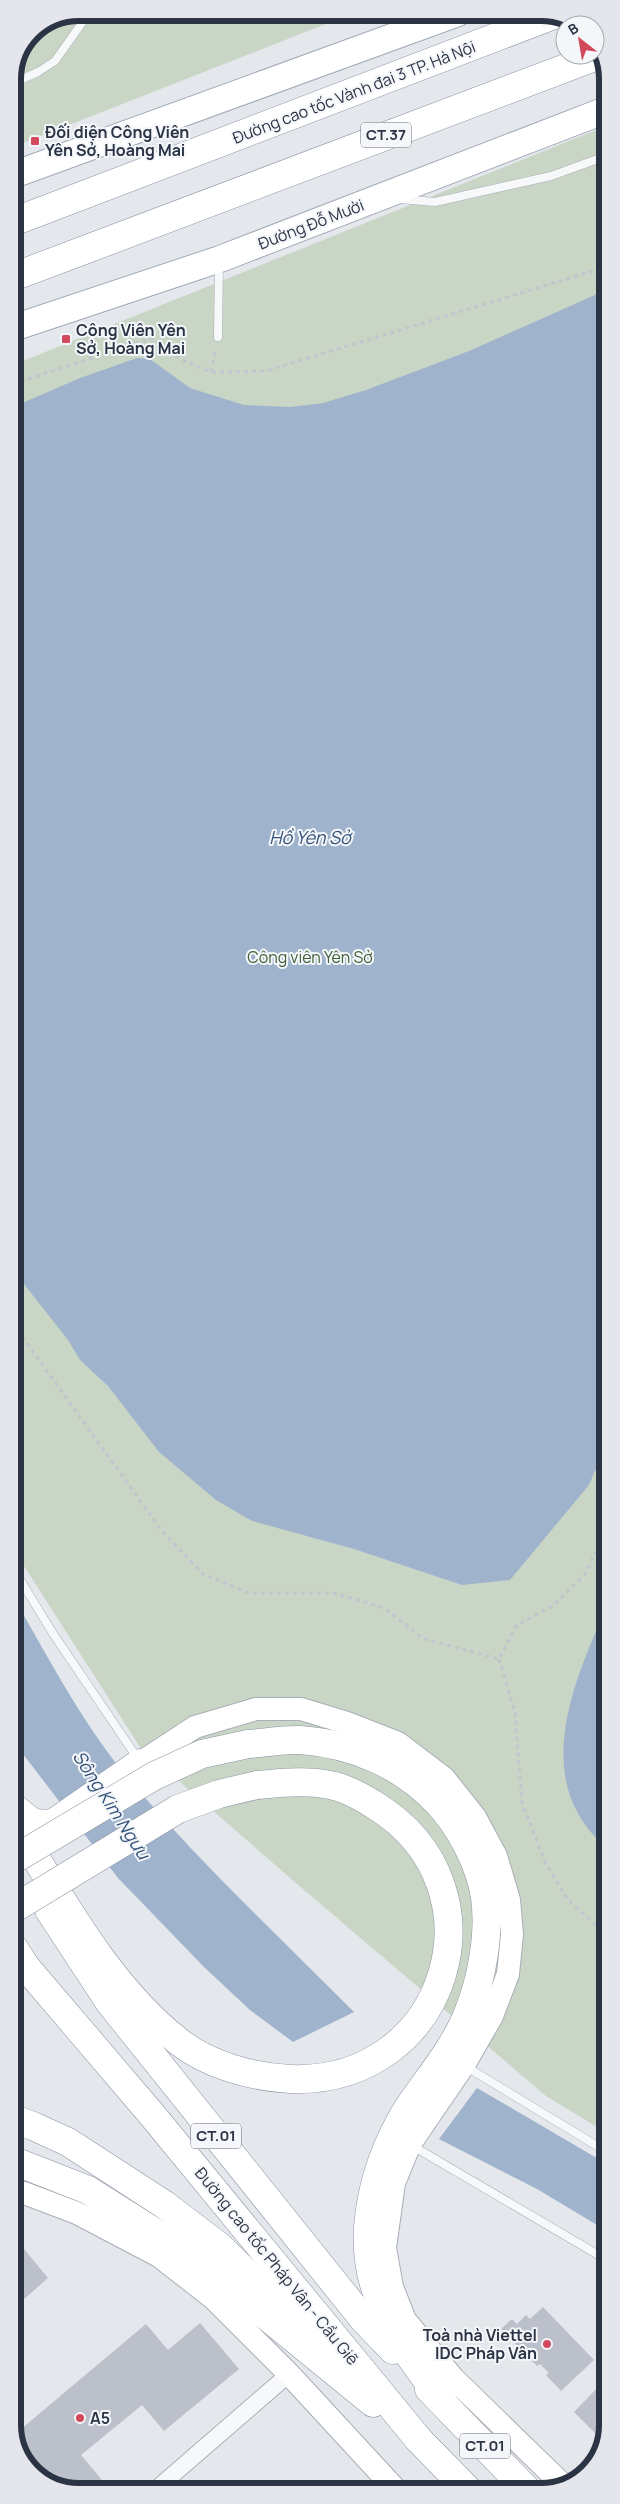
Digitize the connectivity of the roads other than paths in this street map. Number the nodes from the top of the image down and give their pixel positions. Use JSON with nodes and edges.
{"nodes":[{"id":1,"x":83,"y":21,"type":"edge"},
{"id":2,"x":436,"y":21,"type":"edge"},
{"id":3,"x":538,"y":21,"type":"edge"},
{"id":4,"x":573,"y":65,"type":"edge"},
{"id":5,"x":21,"y":79,"type":"edge"},
{"id":6,"x":599,"y":113,"type":"edge"},
{"id":7,"x":599,"y":159,"type":"edge"},
{"id":8,"x":21,"y":172,"type":"edge"},
{"id":9,"x":378,"y":198,"type":"junction"},
{"id":10,"x":21,"y":219,"type":"edge"},
{"id":11,"x":220,"y":259,"type":"junction"},
{"id":12,"x":21,"y":274,"type":"edge"},
{"id":13,"x":21,"y":325,"type":"edge"},
{"id":14,"x":218,"y":337,"type":"road end"},
{"id":15,"x":21,"y":1581,"type":"edge"},
{"id":16,"x":134,"y":1767,"type":"junction"},
{"id":17,"x":21,"y":1813,"type":"edge"},
{"id":18,"x":21,"y":1834,"type":"edge"},
{"id":19,"x":21,"y":1855,"type":"edge"},
{"id":20,"x":21,"y":1865,"type":"edge"},
{"id":21,"x":53,"y":1885,"type":"edge"},
{"id":22,"x":53,"y":1885,"type":"edge"},
{"id":23,"x":53,"y":1885,"type":"edge"},
{"id":24,"x":53,"y":1885,"type":"edge"},
{"id":25,"x":21,"y":1905,"type":"edge"},
{"id":26,"x":21,"y":1959,"type":"edge"},
{"id":27,"x":464,"y":2065,"type":"junction"},
{"id":28,"x":21,"y":2122,"type":"edge"},
{"id":29,"x":410,"y":2144,"type":"junction"},
{"id":30,"x":599,"y":2147,"type":"edge"},
{"id":31,"x":21,"y":2164,"type":"edge"},
{"id":32,"x":21,"y":2193,"type":"edge"},
{"id":33,"x":599,"y":2255,"type":"edge"},
{"id":34,"x":289,"y":2374,"type":"junction"},
{"id":35,"x":443,"y":2402,"type":"junction"},
{"id":36,"x":419,"y":2440,"type":"junction"},
{"id":37,"x":557,"y":2480,"type":"edge"},
{"id":38,"x":163,"y":2483,"type":"edge"},
{"id":39,"x":390,"y":2483,"type":"edge"},
{"id":40,"x":461,"y":2483,"type":"edge"},
{"id":41,"x":520,"y":2483,"type":"edge"}],
"edges":[{"from":1,"to":5,"type":"lane"},
{"from":2,"to":8,"type":"main road"},
{"from":3,"to":10,"type":"highway","name":"Đường cao tốc Vành đai 3 TP. Hà Nội"},
{"from":4,"to":12,"type":"highway","number":"CT.37"},
{"from":6,"to":9,"type":"main road","name":"Đường Đỗ Mười"},
{"from":7,"to":9,"type":"lane"},
{"from":9,"to":11,"type":"main road","name":"Đường Đỗ Mười"},
{"from":11,"to":13,"type":"main road","name":"Đường Đỗ Mười"},
{"from":11,"to":14,"type":"lane"},
{"from":15,"to":16,"type":"lane"},
{"from":16,"to":17,"type":"highway"},
{"from":16,"to":27,"type":"street"},
{"from":18,"to":21,"type":"highway","bridge":true},
{"from":19,"to":35,"type":"highway","bridge":true},
{"from":20,"to":35,"type":"highway","name":"Đường cao tốc Pháp Vân - Cầu Giẽ","number":"CT.01"},
{"from":22,"to":23,"type":"highway","bridge":true},
{"from":24,"to":25,"type":"highway","bridge":true},
{"from":26,"to":36,"type":"highway","name":"Đường cao tốc Pháp Vân - Cầu Giẽ","number":"CT.01"},
{"from":27,"to":29,"type":"street"},
{"from":27,"to":30,"type":"lane"},
{"from":28,"to":36,"type":"highway"},
{"from":29,"to":33,"type":"lane"},
{"from":29,"to":37,"type":"street"},
{"from":31,"to":36,"type":"highway"},
{"from":32,"to":34,"type":"street"},
{"from":34,"to":38,"type":"street"},
{"from":34,"to":39,"type":"street"},
{"from":35,"to":41,"type":"highway","name":"Đường cao tốc Pháp Vân - Cầu Giẽ","number":"CT.01"},
{"from":36,"to":40,"type":"highway","name":"Đường cao tốc Pháp Vân - Cầu Giẽ","number":"CT.01"}]}
